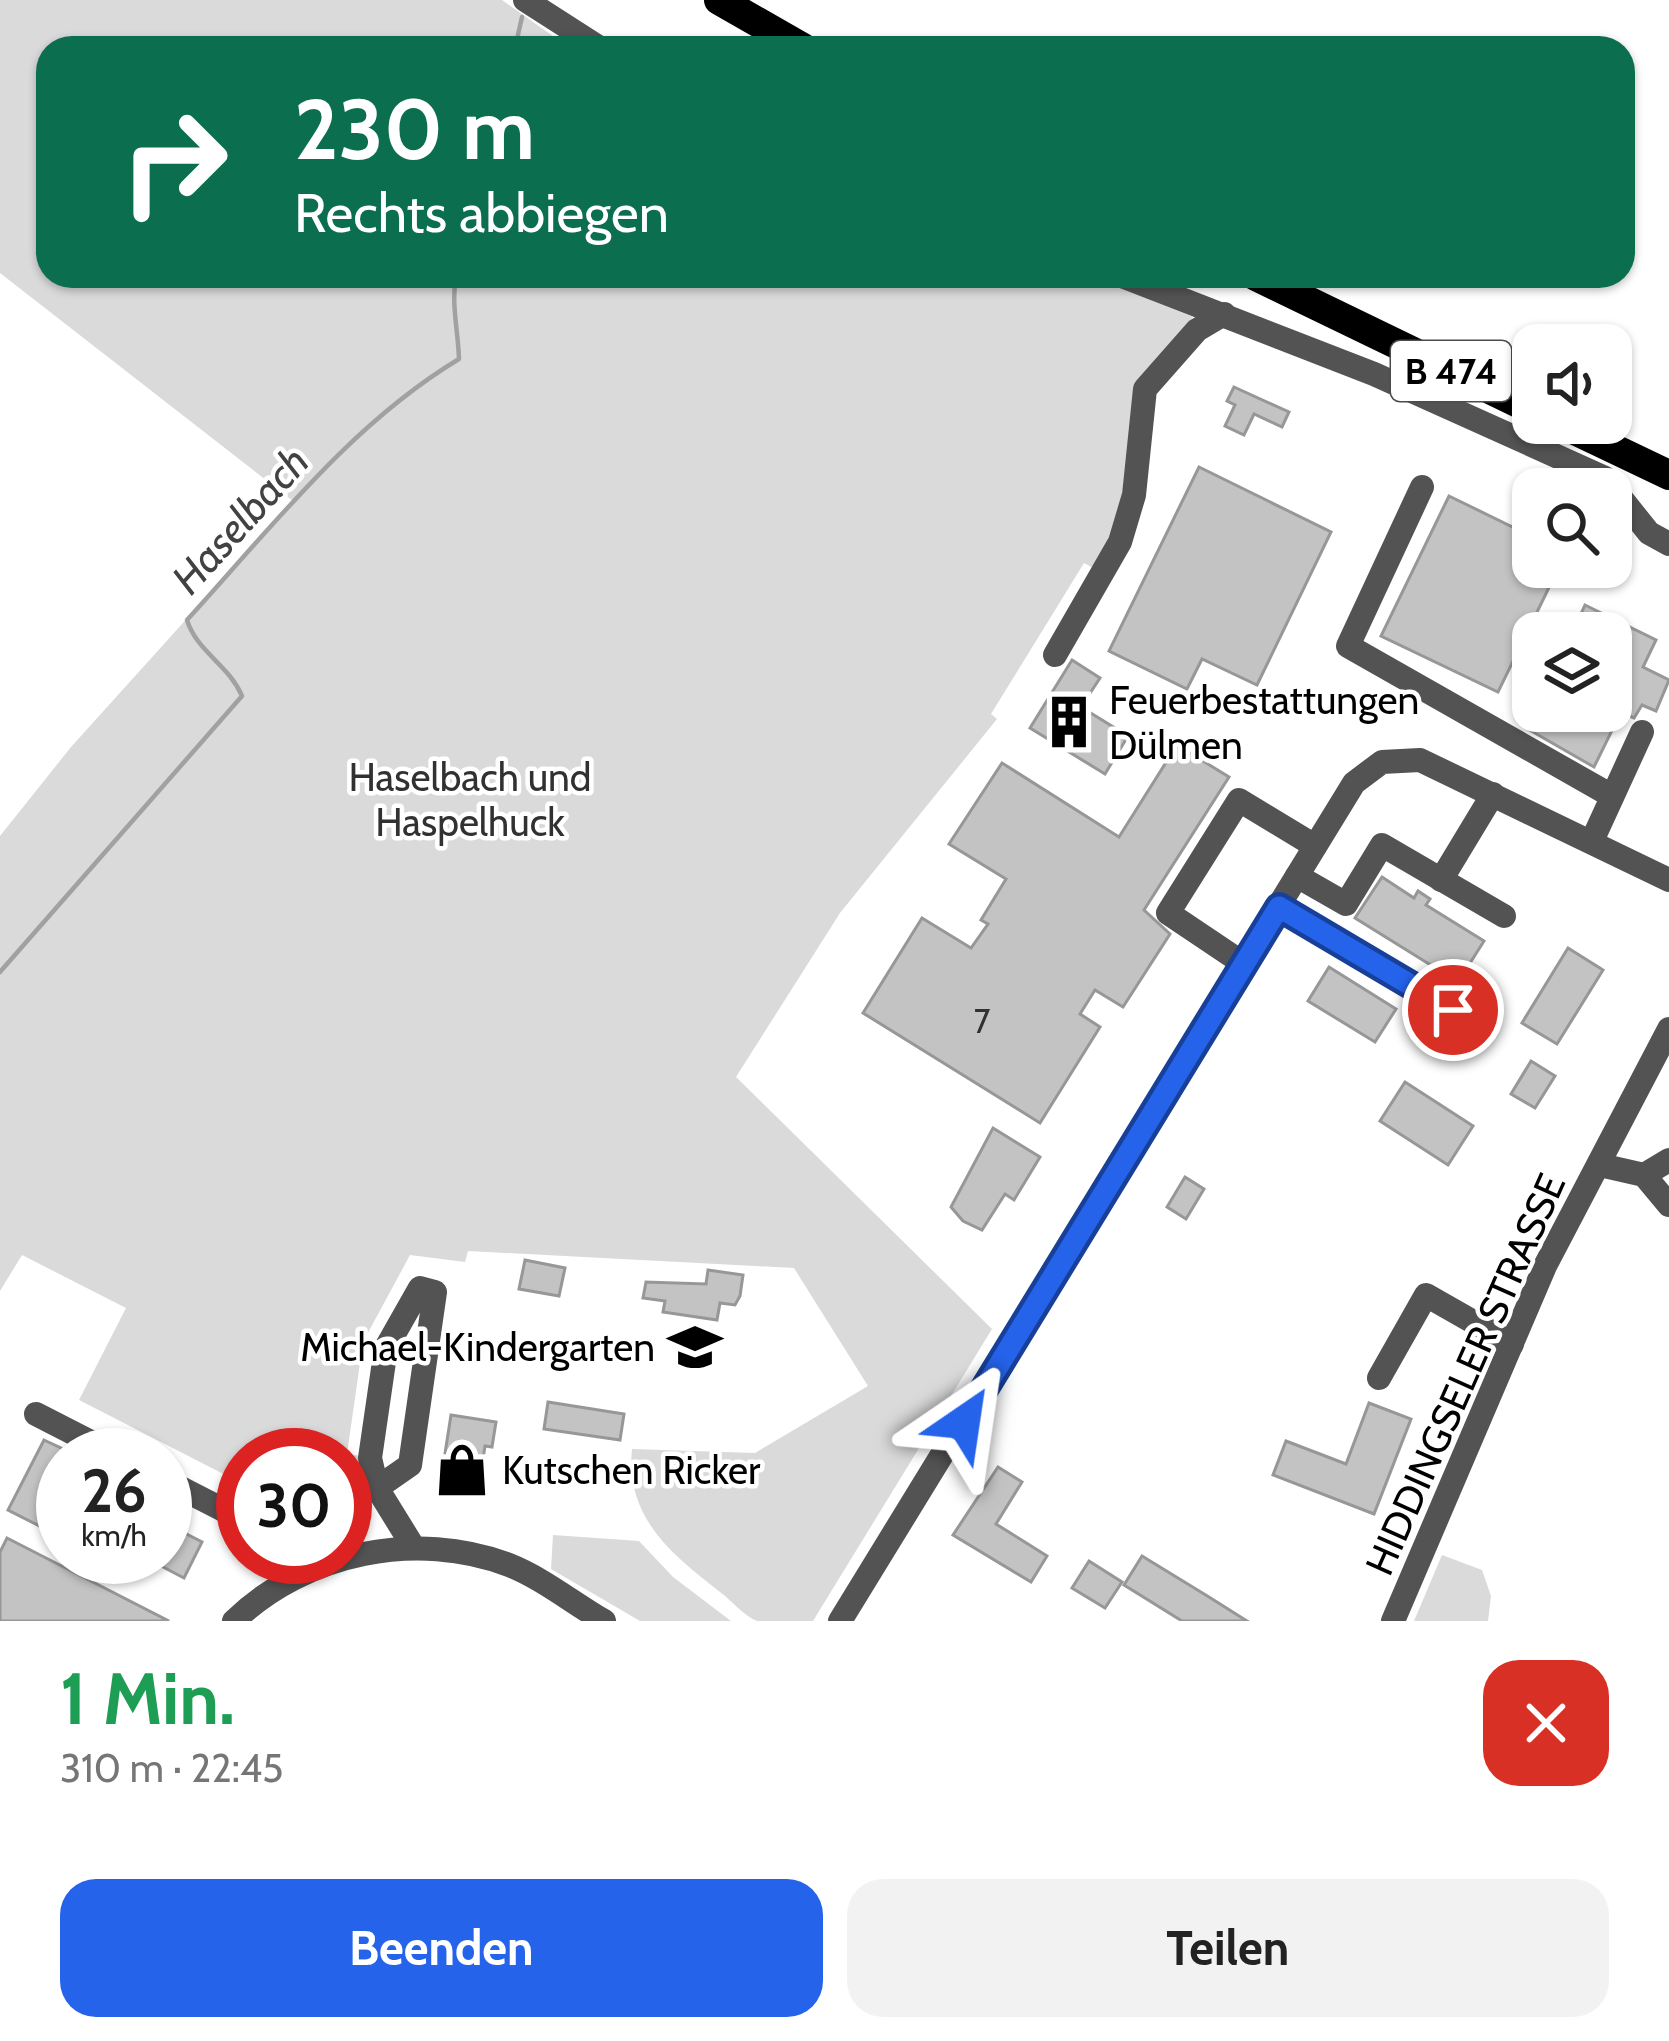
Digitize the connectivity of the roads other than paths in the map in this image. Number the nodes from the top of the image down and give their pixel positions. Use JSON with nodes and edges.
{"nodes":[{"id":1,"x":524,"y":0,"type":"edge"},
{"id":2,"x":719,"y":0,"type":"edge"},
{"id":3,"x":581,"y":36,"type":"edge"},
{"id":4,"x":782,"y":36,"type":"edge"},
{"id":5,"x":1154,"y":288,"type":"edge"},
{"id":6,"x":1281,"y":288,"type":"edge"},
{"id":7,"x":1224,"y":314,"type":"junction"},
{"id":8,"x":1512,"y":400,"type":"edge"},
{"id":9,"x":1604,"y":444,"type":"edge"},
{"id":10,"x":1669,"y":475,"type":"edge"},
{"id":11,"x":1422,"y":487,"type":"dead end"},
{"id":12,"x":1669,"y":544,"type":"edge"},
{"id":13,"x":1055,"y":655,"type":"dead end"},
{"id":14,"x":1642,"y":732,"type":"dead end"},
{"id":15,"x":1493,"y":794,"type":"junction"},
{"id":16,"x":1612,"y":796,"type":"junction"},
{"id":17,"x":1592,"y":841,"type":"junction"},
{"id":18,"x":1316,"y":846,"type":"junction"},
{"id":19,"x":1298,"y":876,"type":"junction"},
{"id":20,"x":1442,"y":880,"type":"junction"},
{"id":21,"x":1669,"y":880,"type":"edge"},
{"id":22,"x":1279,"y":907,"type":"junction"},
{"id":23,"x":1504,"y":916,"type":"dead end"},
{"id":24,"x":1244,"y":964,"type":"junction"},
{"id":25,"x":1453,"y":1010,"type":"dead end"},
{"id":26,"x":1669,"y":1029,"type":"edge"},
{"id":27,"x":1669,"y":1160,"type":"edge"},
{"id":28,"x":1600,"y":1165,"type":"junction"},
{"id":29,"x":1644,"y":1175,"type":"junction"},
{"id":30,"x":1669,"y":1205,"type":"edge"},
{"id":31,"x":1512,"y":1344,"type":"junction"},
{"id":32,"x":1379,"y":1378,"type":"dead end"},
{"id":33,"x":36,"y":1414,"type":"dead end"},
{"id":34,"x":63,"y":1428,"type":"edge"},
{"id":35,"x":377,"y":1488,"type":"junction"},
{"id":36,"x":414,"y":1547,"type":"junction"},
{"id":37,"x":372,"y":1553,"type":"edge"},
{"id":38,"x":285,"y":1584,"type":"edge"},
{"id":39,"x":593,"y":1618,"type":"edge"},
{"id":40,"x":235,"y":1621,"type":"edge"},
{"id":41,"x":840,"y":1621,"type":"edge"},
{"id":42,"x":1394,"y":1621,"type":"edge"}],
"edges":[{"from":1,"to":3,"type":"street"},
{"from":2,"to":4,"type":"main road"},
{"from":5,"to":7,"type":"street"},
{"from":6,"to":8,"type":"main road","number":"B 474"},
{"from":7,"to":12,"type":"street"},
{"from":7,"to":13,"type":"street"},
{"from":9,"to":10,"type":"main road","number":"B 474"},
{"from":11,"to":16,"type":"street"},
{"from":14,"to":16,"type":"street"},
{"from":15,"to":17,"type":"street"},
{"from":15,"to":18,"type":"street"},
{"from":15,"to":20,"type":"street"},
{"from":16,"to":17,"type":"street"},
{"from":17,"to":21,"type":"street"},
{"from":18,"to":19,"type":"street"},
{"from":18,"to":24,"type":"street"},
{"from":19,"to":20,"type":"street"},
{"from":19,"to":22,"type":"street"},
{"from":20,"to":23,"type":"street"},
{"from":22,"to":24,"type":"street"},
{"from":22,"to":25,"type":"street"},
{"from":24,"to":41,"type":"street"},
{"from":26,"to":28,"type":"street","name":"HIDDINGSELER STRASSE"},
{"from":27,"to":29,"type":"street"},
{"from":28,"to":29,"type":"street"},
{"from":28,"to":31,"type":"street","name":"HIDDINGSELER STRASSE"},
{"from":29,"to":30,"type":"street"},
{"from":31,"to":32,"type":"street"},
{"from":31,"to":42,"type":"street","name":"HIDDINGSELER STRASSE"},
{"from":33,"to":34,"type":"street"},
{"from":35,"to":35,"type":"street"},
{"from":35,"to":36,"type":"street"},
{"from":36,"to":37,"type":"street"},
{"from":36,"to":39,"type":"street"},
{"from":38,"to":40,"type":"street"}]}
